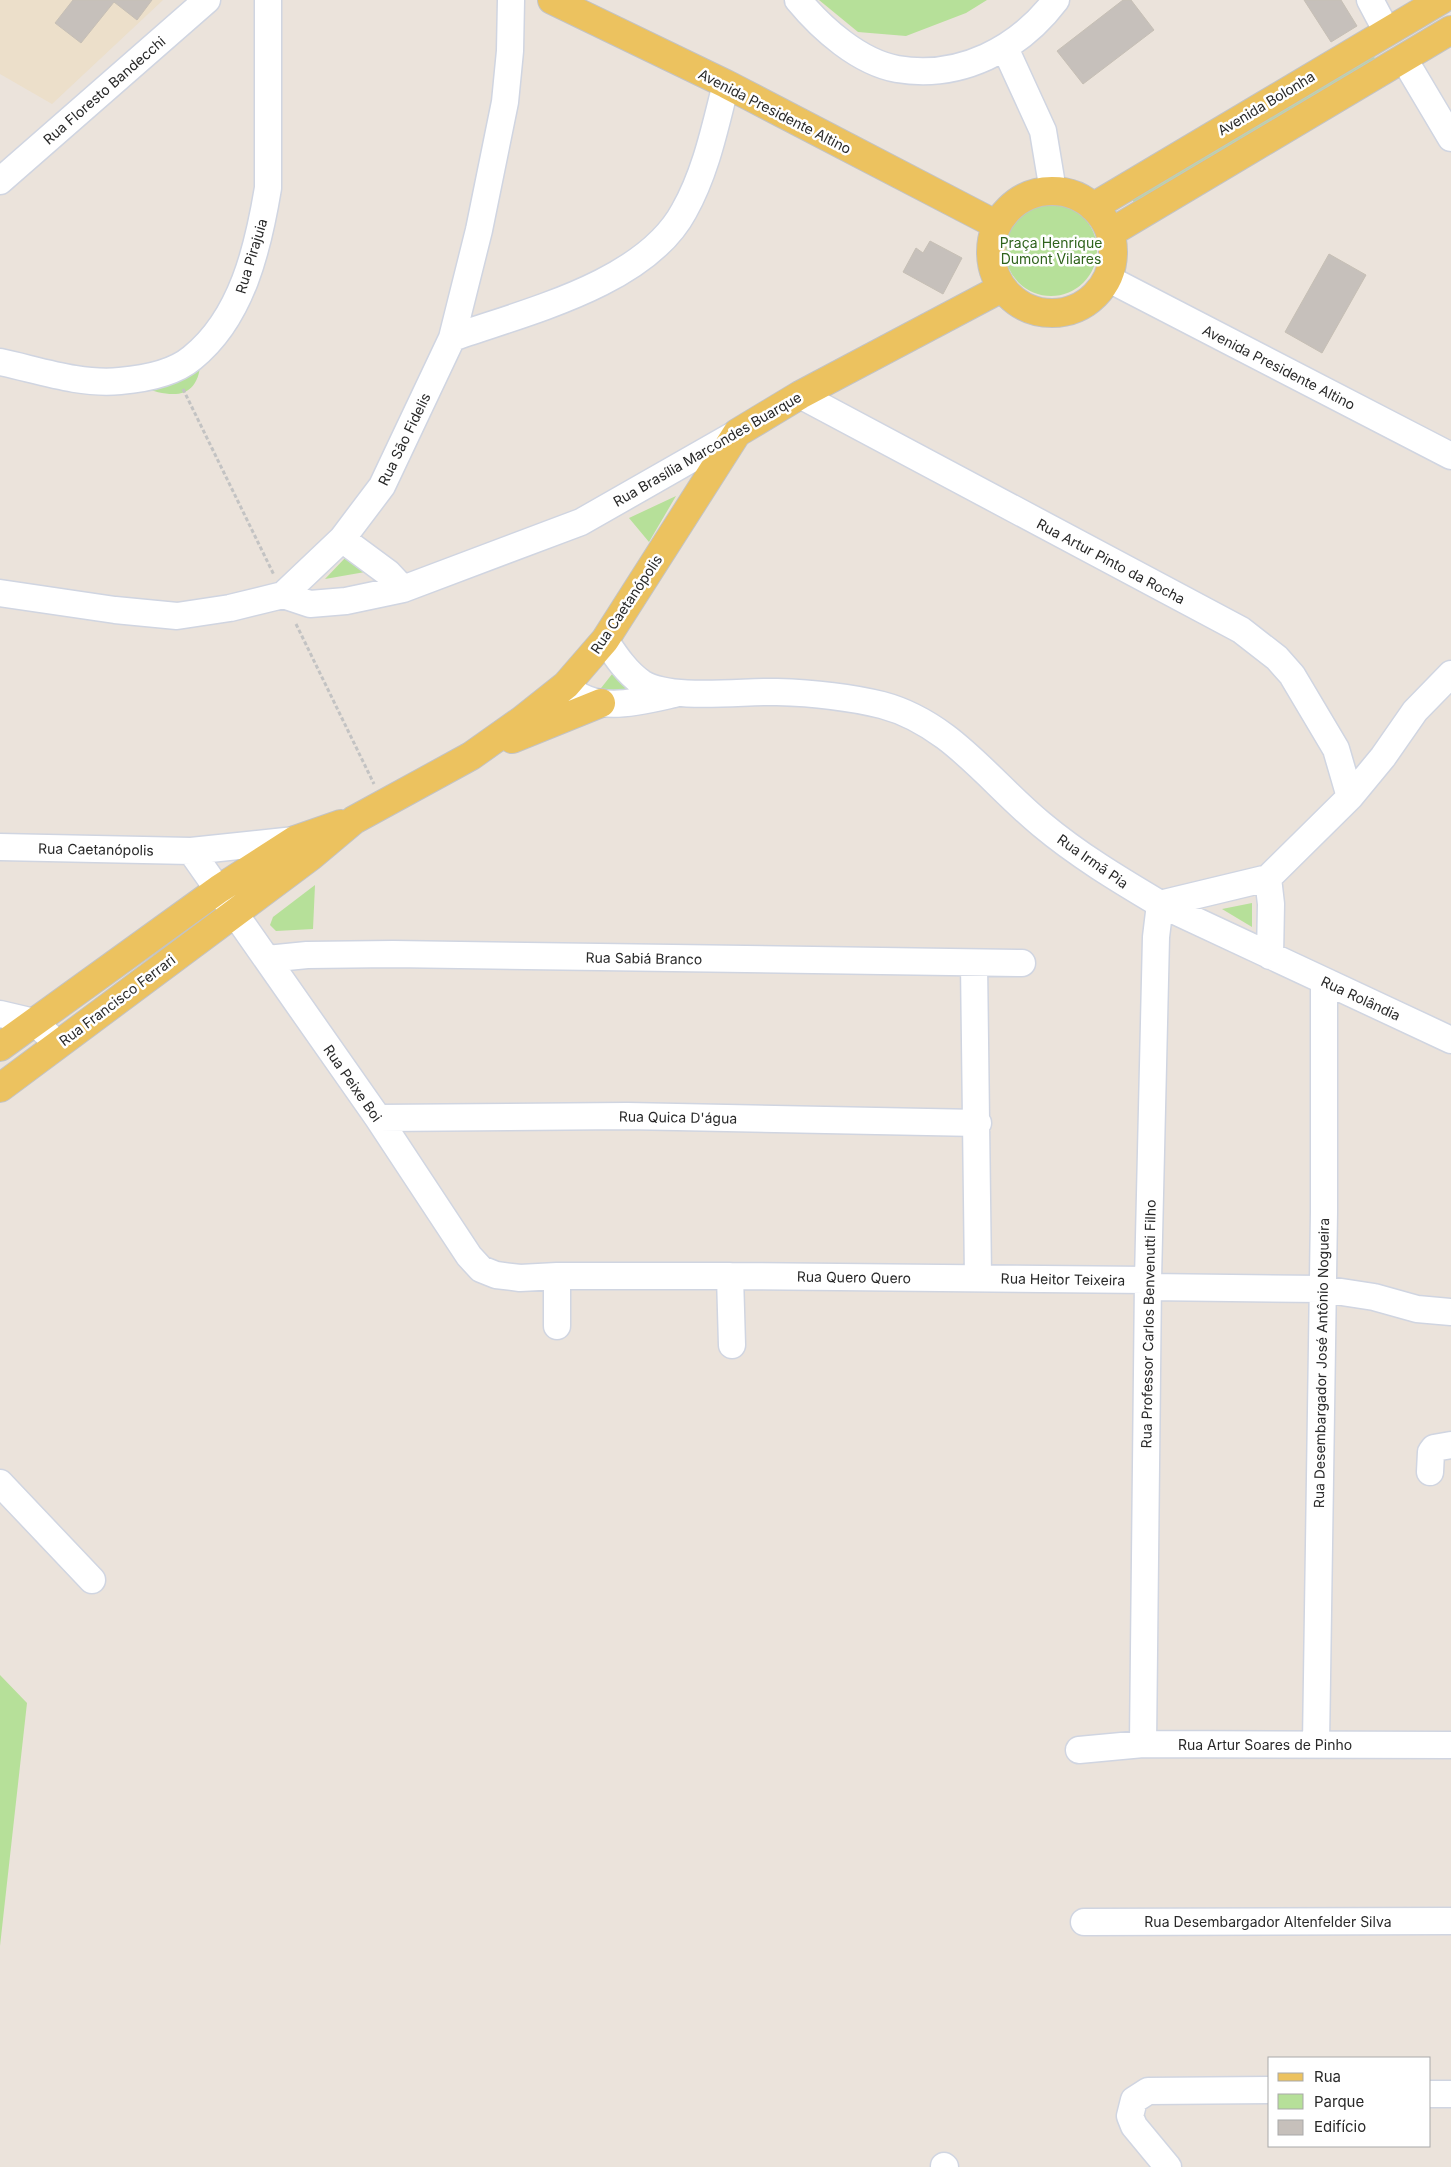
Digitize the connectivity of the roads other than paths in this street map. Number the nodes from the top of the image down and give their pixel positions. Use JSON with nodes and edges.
{"nodes":[{"id":1,"x":207,"y":0,"type":"edge"},
{"id":2,"x":268,"y":0,"type":"edge"},
{"id":3,"x":511,"y":0,"type":"edge"},
{"id":4,"x":552,"y":0,"type":"edge"},
{"id":5,"x":798,"y":0,"type":"edge"},
{"id":6,"x":1056,"y":0,"type":"edge"},
{"id":7,"x":1370,"y":0,"type":"edge"},
{"id":8,"x":1441,"y":0,"type":"edge"},
{"id":9,"x":1451,"y":30,"type":"edge"},
{"id":10,"x":1387,"y":32,"type":"junction"},
{"id":11,"x":1005,"y":48,"type":"junction"},
{"id":12,"x":1404,"y":59,"type":"junction"},
{"id":13,"x":726,"y":84,"type":"junction"},
{"id":14,"x":1451,"y":138,"type":"edge"},
{"id":15,"x":0,"y":181,"type":"edge"},
{"id":16,"x":1053,"y":191,"type":"junction"},
{"id":17,"x":1093,"y":207,"type":"junction"},
{"id":18,"x":997,"y":225,"type":"junction"},
{"id":19,"x":1110,"y":233,"type":"junction"},
{"id":20,"x":1107,"y":278,"type":"junction"},
{"id":21,"x":1002,"y":288,"type":"junction"},
{"id":22,"x":452,"y":338,"type":"junction"},
{"id":23,"x":0,"y":362,"type":"edge"},
{"id":24,"x":800,"y":395,"type":"junction"},
{"id":25,"x":737,"y":434,"type":"junction"},
{"id":26,"x":1451,"y":456,"type":"edge"},
{"id":27,"x":342,"y":539,"type":"junction"},
{"id":28,"x":403,"y":589,"type":"junction"},
{"id":29,"x":0,"y":593,"type":"edge"},
{"id":30,"x":284,"y":595,"type":"junction"},
{"id":31,"x":605,"y":640,"type":"junction"},
{"id":32,"x":1451,"y":674,"type":"edge"},
{"id":33,"x":566,"y":685,"type":"junction"},
{"id":34,"x":682,"y":692,"type":"junction"},
{"id":35,"x":601,"y":703,"type":"junction"},
{"id":36,"x":471,"y":756,"type":"junction"},
{"id":37,"x":1350,"y":797,"type":"junction"},
{"id":38,"x":354,"y":820,"type":"junction"},
{"id":39,"x":295,"y":840,"type":"junction"},
{"id":40,"x":0,"y":847,"type":"edge"},
{"id":41,"x":191,"y":851,"type":"junction"},
{"id":42,"x":1268,"y":878,"type":"junction"},
{"id":43,"x":219,"y":889,"type":"junction"},
{"id":44,"x":1160,"y":904,"type":"junction"},
{"id":45,"x":235,"y":912,"type":"junction"},
{"id":46,"x":1270,"y":956,"type":"junction"},
{"id":47,"x":267,"y":959,"type":"junction"},
{"id":48,"x":974,"y":963,"type":"junction"},
{"id":49,"x":1022,"y":963,"type":"dead end"},
{"id":50,"x":1324,"y":981,"type":"junction"},
{"id":51,"x":0,"y":1014,"type":"edge"},
{"id":52,"x":34,"y":1022,"type":"junction"},
{"id":53,"x":1451,"y":1040,"type":"edge"},
{"id":54,"x":58,"y":1044,"type":"junction"},
{"id":55,"x":0,"y":1047,"type":"edge"},
{"id":56,"x":0,"y":1088,"type":"edge"},
{"id":57,"x":378,"y":1118,"type":"junction"},
{"id":58,"x":978,"y":1124,"type":"junction"},
{"id":59,"x":469,"y":1256,"type":"joint"},
{"id":60,"x":556,"y":1276,"type":"junction"},
{"id":61,"x":730,"y":1276,"type":"junction"},
{"id":62,"x":978,"y":1278,"type":"junction"},
{"id":63,"x":1148,"y":1284,"type":"junction"},
{"id":64,"x":1322,"y":1289,"type":"junction"},
{"id":65,"x":1451,"y":1312,"type":"edge"},
{"id":66,"x":556,"y":1326,"type":"dead end"},
{"id":67,"x":732,"y":1345,"type":"dead end"},
{"id":68,"x":1451,"y":1445,"type":"edge"},
{"id":69,"x":1430,"y":1472,"type":"dead end"},
{"id":70,"x":0,"y":1484,"type":"edge"},
{"id":71,"x":92,"y":1580,"type":"dead end"},
{"id":72,"x":1142,"y":1744,"type":"junction"},
{"id":73,"x":1316,"y":1744,"type":"junction"},
{"id":74,"x":1451,"y":1744,"type":"edge"},
{"id":75,"x":1079,"y":1750,"type":"dead end"},
{"id":76,"x":1451,"y":1920,"type":"edge"},
{"id":77,"x":1084,"y":1922,"type":"dead end"},
{"id":78,"x":1268,"y":2090,"type":"edge"},
{"id":79,"x":1431,"y":2094,"type":"edge"},
{"id":80,"x":1451,"y":2094,"type":"edge"},
{"id":81,"x":1168,"y":2167,"type":"edge"}],
"edges":[{"from":1,"to":15,"type":"street","name":"Rua Floresto Bandecchi"},
{"from":2,"to":23,"type":"street","name":"Rua Pirajuia"},
{"from":3,"to":22,"type":"street","name":"Rua São Fidelis"},
{"from":4,"to":13,"type":"main road","name":"Avenida Presidente Altino"},
{"from":5,"to":11,"type":"street"},
{"from":6,"to":11,"type":"street"},
{"from":7,"to":10,"type":"street"},
{"from":8,"to":10,"type":"main road","name":"Avenida Bolonha"},
{"from":9,"to":12,"type":"main road"},
{"from":10,"to":17,"type":"main road","name":"Avenida Bolonha"},
{"from":11,"to":16,"type":"street"},
{"from":12,"to":14,"type":"street"},
{"from":12,"to":19,"type":"main road"},
{"from":13,"to":18,"type":"main road","name":"Avenida Presidente Altino"},
{"from":13,"to":22,"type":"street"},
{"from":16,"to":17,"type":"main road"},
{"from":16,"to":18,"type":"main road"},
{"from":17,"to":19,"type":"main road"},
{"from":18,"to":21,"type":"main road"},
{"from":19,"to":20,"type":"main road"},
{"from":20,"to":21,"type":"main road"},
{"from":20,"to":26,"type":"street","name":"Avenida Presidente Altino"},
{"from":21,"to":24,"type":"main road","name":"Rua Brasília Marcondes Buarque"},
{"from":22,"to":27,"type":"street","name":"Rua São Fidelis"},
{"from":24,"to":25,"type":"main road","name":"Rua Brasília Marcondes Buarque"},
{"from":24,"to":37,"type":"street","name":"Rua Artur Pinto da Rocha"},
{"from":25,"to":28,"type":"street","name":"Rua Brasília Marcondes Buarque"},
{"from":25,"to":31,"type":"main road","name":"Rua Caetanópolis"},
{"from":27,"to":28,"type":"street"},
{"from":27,"to":30,"type":"street","name":"Rua São Fidelis"},
{"from":28,"to":30,"type":"street","name":"Rua Brasília Marcondes Buarque"},
{"from":29,"to":30,"type":"street"},
{"from":31,"to":33,"type":"main road","name":"Rua Caetanópolis"},
{"from":31,"to":34,"type":"street","name":"Rua Irmã Pia"},
{"from":32,"to":37,"type":"street"},
{"from":33,"to":35,"type":"street","name":"Rua Irmã Pia"},
{"from":33,"to":36,"type":"main road","name":"Rua Caetanópolis"},
{"from":34,"to":35,"type":"street","name":"Rua Irmã Pia"},
{"from":34,"to":44,"type":"street","name":"Rua Irmã Pia"},
{"from":35,"to":36,"type":"main road"},
{"from":36,"to":38,"type":"main road","name":"Rua Caetanópolis"},
{"from":37,"to":42,"type":"street"},
{"from":38,"to":39,"type":"main road","name":"Rua Caetanópolis"},
{"from":38,"to":45,"type":"main road","name":"Rua Caetanópolis"},
{"from":39,"to":41,"type":"street","name":"Rua Caetanópolis"},
{"from":39,"to":43,"type":"main road","name":"Rua Caetanópolis"},
{"from":40,"to":41,"type":"street","name":"Rua Caetanópolis"},
{"from":41,"to":43,"type":"street"},
{"from":42,"to":44,"type":"street"},
{"from":42,"to":46,"type":"street"},
{"from":43,"to":45,"type":"street"},
{"from":43,"to":52,"type":"main road","name":"Rua Francisco Ferrari"},
{"from":44,"to":46,"type":"street","name":"Rua Rolândia"},
{"from":44,"to":63,"type":"street","name":"Rua Professor Carlos Benvenutti Filho"},
{"from":45,"to":47,"type":"street","name":"Rua Peixe Boi"},
{"from":45,"to":54,"type":"main road","name":"Rua Francisco Ferrari"},
{"from":46,"to":50,"type":"street","name":"Rua Rolândia"},
{"from":47,"to":48,"type":"street","name":"Rua Sabiá Branco"},
{"from":47,"to":57,"type":"street","name":"Rua Peixe Boi"},
{"from":48,"to":49,"type":"street","name":"Rua Sabiá Branco"},
{"from":48,"to":58,"type":"street"},
{"from":50,"to":53,"type":"street","name":"Rua Rolândia"},
{"from":50,"to":64,"type":"street","name":"Rua Desembargador José Antônio Nogueira"},
{"from":51,"to":52,"type":"street"},
{"from":52,"to":54,"type":"street"},
{"from":52,"to":55,"type":"main road","name":"Rua Francisco Ferrari"},
{"from":54,"to":56,"type":"main road","name":"Rua Francisco Ferrari"},
{"from":57,"to":58,"type":"street","name":"Rua Quica D'água"},
{"from":57,"to":59,"type":"street","name":"Rua Peixe Boi"},
{"from":58,"to":62,"type":"street"},
{"from":59,"to":60,"type":"street","name":"Rua Quero Quero"},
{"from":60,"to":61,"type":"street","name":"Rua Quero Quero"},
{"from":60,"to":66,"type":"street"},
{"from":61,"to":62,"type":"street","name":"Rua Quero Quero"},
{"from":61,"to":67,"type":"street"},
{"from":62,"to":63,"type":"street","name":"Rua Heitor Teixeira"},
{"from":63,"to":64,"type":"street","name":"Rua Heitor Teixeira"},
{"from":63,"to":72,"type":"street","name":"Rua Professor Carlos Benvenutti Filho"},
{"from":64,"to":65,"type":"street","name":"Rua Heitor Teixeira"},
{"from":64,"to":73,"type":"street","name":"Rua Desembargador José Antônio Nogueira"},
{"from":68,"to":69,"type":"street"},
{"from":70,"to":71,"type":"street"},
{"from":72,"to":73,"type":"street","name":"Rua Artur Soares de Pinho"},
{"from":72,"to":75,"type":"street","name":"Rua Artur Soares de Pinho"},
{"from":73,"to":74,"type":"street","name":"Rua Artur Soares de Pinho"},
{"from":76,"to":77,"type":"street","name":"Rua Desembargador Altenfelder Silva"},
{"from":78,"to":81,"type":"street"},
{"from":79,"to":80,"type":"street"}]}
